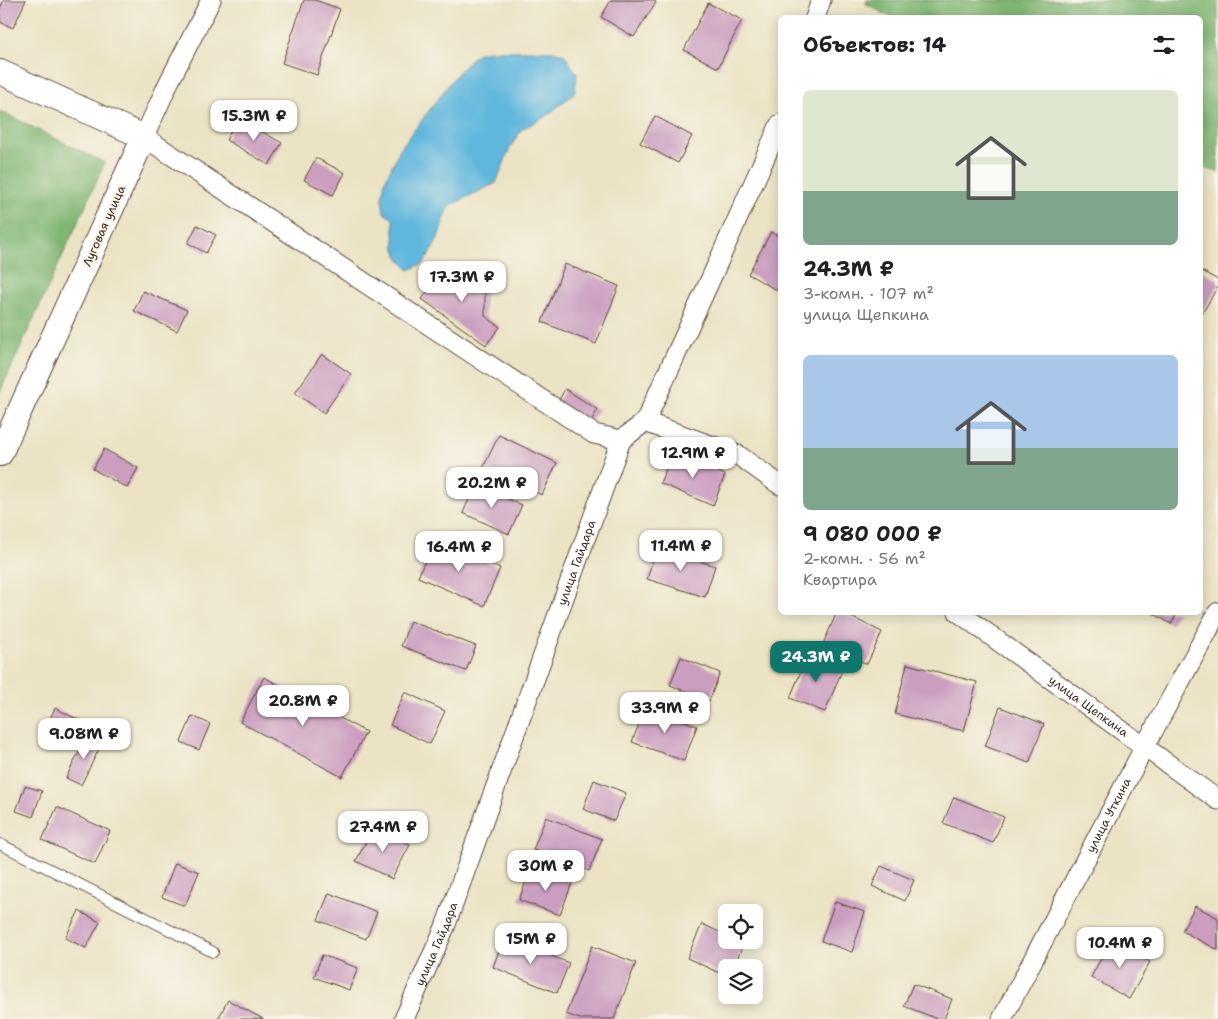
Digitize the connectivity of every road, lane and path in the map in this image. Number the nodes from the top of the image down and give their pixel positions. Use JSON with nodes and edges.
{"nodes":[{"id":1,"x":211,"y":0,"type":"edge"},
{"id":2,"x":821,"y":0,"type":"edge"},
{"id":3,"x":816,"y":15,"type":"edge"},
{"id":4,"x":0,"y":72,"type":"edge"},
{"id":5,"x":778,"y":128,"type":"edge"},
{"id":6,"x":144,"y":137,"type":"junction"},
{"id":7,"x":645,"y":422,"type":"junction"},
{"id":8,"x":621,"y":440,"type":"junction"},
{"id":9,"x":0,"y":454,"type":"edge"},
{"id":10,"x":778,"y":484,"type":"edge"},
{"id":11,"x":1218,"y":612,"type":"edge"},
{"id":12,"x":962,"y":615,"type":"edge"},
{"id":13,"x":1145,"y":746,"type":"junction"},
{"id":14,"x":1218,"y":800,"type":"edge"},
{"id":15,"x":0,"y":844,"type":"edge"},
{"id":16,"x":212,"y":952,"type":"dead end"},
{"id":17,"x":404,"y":1019,"type":"edge"},
{"id":18,"x":1002,"y":1019,"type":"edge"}],
"edges":[{"from":1,"to":6,"type":"street","name":"Луговая улица"},
{"from":2,"to":3,"type":"street"},
{"from":4,"to":6,"type":"street"},
{"from":5,"to":7,"type":"street"},
{"from":6,"to":8,"type":"street"},
{"from":6,"to":9,"type":"street","name":"Луговая улица"},
{"from":7,"to":8,"type":"street"},
{"from":7,"to":10,"type":"street"},
{"from":8,"to":17,"type":"street","name":"улица Гайдара"},
{"from":11,"to":13,"type":"street","name":"улица Уткина"},
{"from":12,"to":13,"type":"street","name":"улица Щепкина"},
{"from":13,"to":14,"type":"street","name":"улица Щепкина"},
{"from":13,"to":18,"type":"street","name":"улица Уткина"},
{"from":15,"to":16,"type":"lane"}]}
